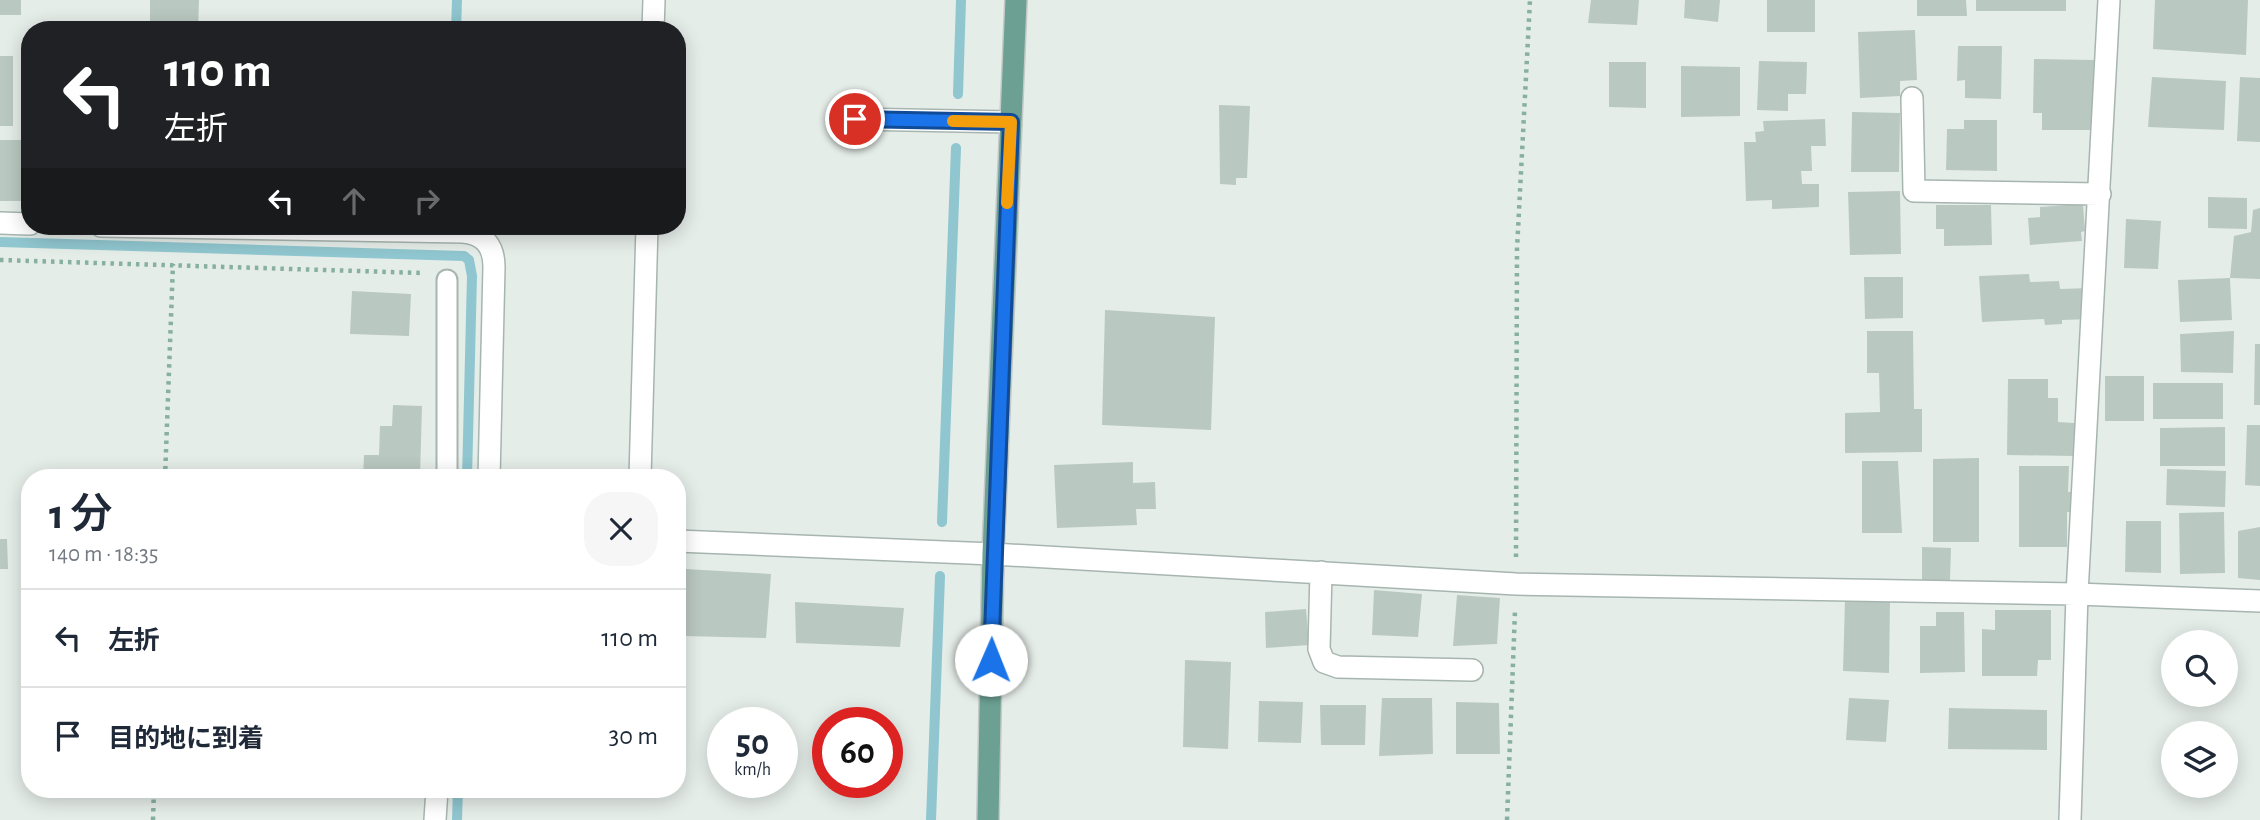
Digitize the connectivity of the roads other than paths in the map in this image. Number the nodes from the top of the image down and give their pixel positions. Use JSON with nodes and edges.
{"nodes":[{"id":1,"x":654,"y":0,"type":"edge"},
{"id":2,"x":1016,"y":0,"type":"edge"},
{"id":3,"x":2109,"y":0,"type":"edge"},
{"id":4,"x":653,"y":21,"type":"edge"},
{"id":5,"x":1912,"y":98,"type":"dead end"},
{"id":6,"x":855,"y":119,"type":"dead end"},
{"id":7,"x":1011,"y":122,"type":"junction"},
{"id":8,"x":2101,"y":194,"type":"junction"},
{"id":9,"x":0,"y":223,"type":"edge"},
{"id":10,"x":21,"y":224,"type":"edge"},
{"id":11,"x":473,"y":235,"type":"edge"},
{"id":12,"x":647,"y":235,"type":"edge"},
{"id":13,"x":447,"y":280,"type":"road end"},
{"id":14,"x":447,"y":469,"type":"edge"},
{"id":15,"x":489,"y":469,"type":"edge"},
{"id":16,"x":640,"y":469,"type":"edge"},
{"id":17,"x":686,"y":541,"type":"edge"},
{"id":18,"x":993,"y":554,"type":"junction"},
{"id":19,"x":1321,"y":572,"type":"junction"},
{"id":20,"x":2077,"y":594,"type":"junction"},
{"id":21,"x":2260,"y":601,"type":"edge"},
{"id":22,"x":1472,"y":670,"type":"dead end"},
{"id":23,"x":436,"y":798,"type":"edge"},
{"id":24,"x":435,"y":820,"type":"edge"},
{"id":25,"x":988,"y":820,"type":"edge"},
{"id":26,"x":2070,"y":820,"type":"edge"}],
"edges":[{"from":1,"to":4,"type":"street"},
{"from":2,"to":7,"type":"main road"},
{"from":3,"to":8,"type":"street"},
{"from":5,"to":8,"type":"street"},
{"from":6,"to":7,"type":"street"},
{"from":7,"to":18,"type":"main road"},
{"from":8,"to":20,"type":"street"},
{"from":9,"to":10,"type":"street"},
{"from":11,"to":15,"type":"street"},
{"from":12,"to":16,"type":"street"},
{"from":13,"to":14,"type":"lane"},
{"from":17,"to":18,"type":"street"},
{"from":18,"to":19,"type":"street"},
{"from":18,"to":25,"type":"main road"},
{"from":19,"to":20,"type":"street"},
{"from":19,"to":22,"type":"street"},
{"from":20,"to":21,"type":"street"},
{"from":20,"to":26,"type":"street"},
{"from":23,"to":24,"type":"street"}]}
